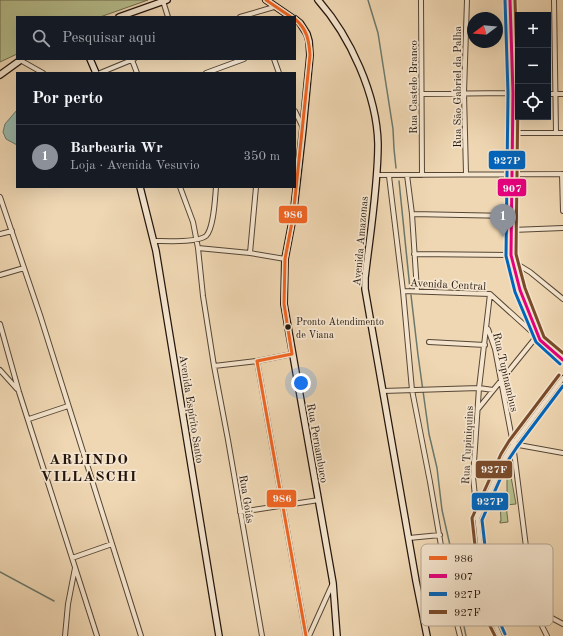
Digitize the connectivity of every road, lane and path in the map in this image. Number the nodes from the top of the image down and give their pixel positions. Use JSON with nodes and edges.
{"nodes":[{"id":1,"x":266,"y":0,"type":"edge"},
{"id":2,"x":318,"y":0,"type":"edge"},
{"id":3,"x":421,"y":0,"type":"edge"},
{"id":4,"x":467,"y":0,"type":"edge"},
{"id":5,"x":510,"y":0,"type":"edge"},
{"id":6,"x":554,"y":0,"type":"edge"},
{"id":7,"x":165,"y":1,"type":"edge"},
{"id":8,"x":274,"y":7,"type":"junction"},
{"id":9,"x":256,"y":12,"type":"junction"},
{"id":10,"x":122,"y":16,"type":"edge"},
{"id":11,"x":168,"y":16,"type":"edge"},
{"id":12,"x":243,"y":16,"type":"edge"},
{"id":13,"x":258,"y":16,"type":"edge"},
{"id":14,"x":289,"y":16,"type":"edge"},
{"id":15,"x":296,"y":20,"type":"edge"},
{"id":16,"x":20,"y":60,"type":"edge"},
{"id":17,"x":23,"y":60,"type":"edge"},
{"id":18,"x":90,"y":60,"type":"edge"},
{"id":19,"x":133,"y":60,"type":"edge"},
{"id":20,"x":241,"y":60,"type":"edge"},
{"id":21,"x":274,"y":60,"type":"edge"},
{"id":22,"x":41,"y":72,"type":"edge"},
{"id":23,"x":96,"y":72,"type":"edge"},
{"id":24,"x":103,"y":72,"type":"edge"},
{"id":25,"x":137,"y":72,"type":"edge"},
{"id":26,"x":209,"y":72,"type":"edge"},
{"id":27,"x":279,"y":72,"type":"edge"},
{"id":28,"x":0,"y":75,"type":"edge"},
{"id":29,"x":464,"y":93,"type":"junction"},
{"id":30,"x":513,"y":93,"type":"junction"},
{"id":31,"x":422,"y":94,"type":"junction"},
{"id":32,"x":551,"y":94,"type":"edge"},
{"id":33,"x":556,"y":94,"type":"junction"},
{"id":34,"x":563,"y":94,"type":"edge"},
{"id":35,"x":296,"y":113,"type":"edge"},
{"id":36,"x":303,"y":129,"type":"junction"},
{"id":37,"x":556,"y":132,"type":"junction"},
{"id":38,"x":512,"y":133,"type":"junction"},
{"id":39,"x":563,"y":133,"type":"edge"},
{"id":40,"x":466,"y":174,"type":"junction"},
{"id":41,"x":512,"y":174,"type":"junction"},
{"id":42,"x":562,"y":174,"type":"edge"},
{"id":43,"x":376,"y":175,"type":"junction"},
{"id":44,"x":407,"y":175,"type":"junction"},
{"id":45,"x":422,"y":175,"type":"junction"},
{"id":46,"x":389,"y":176,"type":"junction"},
{"id":47,"x":140,"y":188,"type":"edge"},
{"id":48,"x":180,"y":188,"type":"edge"},
{"id":49,"x":216,"y":188,"type":"edge"},
{"id":50,"x":256,"y":188,"type":"edge"},
{"id":51,"x":0,"y":197,"type":"edge"},
{"id":52,"x":563,"y":211,"type":"edge"},
{"id":53,"x":412,"y":214,"type":"junction"},
{"id":54,"x":512,"y":216,"type":"junction"},
{"id":55,"x":563,"y":228,"type":"edge"},
{"id":56,"x":512,"y":230,"type":"junction"},
{"id":57,"x":12,"y":231,"type":"junction"},
{"id":58,"x":0,"y":234,"type":"edge"},
{"id":59,"x":196,"y":240,"type":"junction"},
{"id":60,"x":154,"y":241,"type":"junction"},
{"id":61,"x":198,"y":248,"type":"junction"},
{"id":62,"x":250,"y":253,"type":"junction"},
{"id":63,"x":414,"y":254,"type":"junction"},
{"id":64,"x":511,"y":254,"type":"junction"},
{"id":65,"x":285,"y":258,"type":"junction"},
{"id":66,"x":512,"y":261,"type":"junction"},
{"id":67,"x":24,"y":268,"type":"junction"},
{"id":68,"x":0,"y":275,"type":"edge"},
{"id":69,"x":403,"y":291,"type":"junction"},
{"id":70,"x":417,"y":291,"type":"junction"},
{"id":71,"x":490,"y":294,"type":"junction"},
{"id":72,"x":563,"y":299,"type":"edge"},
{"id":73,"x":0,"y":324,"type":"edge"},
{"id":74,"x":487,"y":327,"type":"junction"},
{"id":75,"x":536,"y":336,"type":"junction"},
{"id":76,"x":540,"y":340,"type":"junction"},
{"id":77,"x":429,"y":342,"type":"dead end"},
{"id":78,"x":484,"y":345,"type":"junction"},
{"id":79,"x":292,"y":354,"type":"junction"},
{"id":80,"x":563,"y":360,"type":"edge"},
{"id":81,"x":257,"y":361,"type":"junction"},
{"id":82,"x":214,"y":366,"type":"junction"},
{"id":83,"x":0,"y":370,"type":"edge"},
{"id":84,"x":563,"y":378,"type":"edge"},
{"id":85,"x":500,"y":380,"type":"junction"},
{"id":86,"x":479,"y":388,"type":"junction"},
{"id":87,"x":414,"y":390,"type":"junction"},
{"id":88,"x":493,"y":390,"type":"junction"},
{"id":89,"x":383,"y":391,"type":"junction"},
{"id":90,"x":20,"y":392,"type":"junction"},
{"id":91,"x":68,"y":406,"type":"junction"},
{"id":92,"x":478,"y":409,"type":"junction"},
{"id":93,"x":29,"y":419,"type":"junction"},
{"id":94,"x":513,"y":444,"type":"junction"},
{"id":95,"x":563,"y":453,"type":"edge"},
{"id":96,"x":563,"y":459,"type":"edge"},
{"id":97,"x":503,"y":461,"type":"junction"},
{"id":98,"x":515,"y":465,"type":"junction"},
{"id":99,"x":319,"y":500,"type":"junction"},
{"id":100,"x":282,"y":506,"type":"junction"},
{"id":101,"x":240,"y":512,"type":"junction"},
{"id":102,"x":477,"y":519,"type":"junction"},
{"id":103,"x":440,"y":535,"type":"junction"},
{"id":104,"x":409,"y":538,"type":"junction"},
{"id":105,"x":112,"y":544,"type":"junction"},
{"id":106,"x":441,"y":544,"type":"edge"},
{"id":107,"x":480,"y":544,"type":"edge"},
{"id":108,"x":525,"y":544,"type":"edge"},
{"id":109,"x":72,"y":558,"type":"junction"},
{"id":110,"x":75,"y":568,"type":"junction"},
{"id":111,"x":333,"y":583,"type":"junction"},
{"id":112,"x":421,"y":603,"type":"edge"},
{"id":113,"x":553,"y":619,"type":"edge"},
{"id":114,"x":563,"y":624,"type":"edge"},
{"id":115,"x":425,"y":626,"type":"edge"},
{"id":116,"x":458,"y":626,"type":"edge"},
{"id":117,"x":496,"y":626,"type":"edge"},
{"id":118,"x":542,"y":626,"type":"edge"},
{"id":119,"x":65,"y":636,"type":"edge"},
{"id":120,"x":97,"y":636,"type":"edge"},
{"id":121,"x":141,"y":636,"type":"edge"},
{"id":122,"x":219,"y":636,"type":"edge"},
{"id":123,"x":262,"y":636,"type":"edge"},
{"id":124,"x":306,"y":636,"type":"edge"},
{"id":125,"x":309,"y":636,"type":"edge"},
{"id":126,"x":337,"y":636,"type":"edge"},
{"id":127,"x":427,"y":636,"type":"edge"},
{"id":128,"x":460,"y":636,"type":"edge"},
{"id":129,"x":500,"y":636,"type":"edge"},
{"id":130,"x":547,"y":636,"type":"edge"}],
"edges":[{"from":1,"to":8,"type":"street"},
{"from":2,"to":43,"type":"street","name":"Avenida Amazonas"},
{"from":3,"to":31,"type":"street","name":"Rua Castelo Branco"},
{"from":4,"to":29,"type":"street","name":"Rua São Gabriel da Palha"},
{"from":5,"to":30,"type":"street"},
{"from":6,"to":33,"type":"street"},
{"from":7,"to":10,"type":"street"},
{"from":7,"to":11,"type":"street"},
{"from":8,"to":9,"type":"street"},
{"from":8,"to":14,"type":"street"},
{"from":9,"to":12,"type":"street"},
{"from":9,"to":13,"type":"street"},
{"from":15,"to":36,"type":"street","name":"Rua Pernambuco"},
{"from":16,"to":28,"type":"street"},
{"from":17,"to":22,"type":"street"},
{"from":18,"to":23,"type":"street"},
{"from":19,"to":24,"type":"street"},
{"from":19,"to":25,"type":"street"},
{"from":20,"to":26,"type":"street"},
{"from":21,"to":27,"type":"street"},
{"from":29,"to":30,"type":"street"},
{"from":29,"to":31,"type":"street"},
{"from":29,"to":40,"type":"street","name":"Rua São Gabriel da Palha"},
{"from":30,"to":38,"type":"street"},
{"from":31,"to":45,"type":"street","name":"Rua Castelo Branco"},
{"from":32,"to":33,"type":"street"},
{"from":33,"to":34,"type":"street"},
{"from":33,"to":37,"type":"street"},
{"from":35,"to":36,"type":"street"},
{"from":36,"to":65,"type":"street","name":"Rua Pernambuco"},
{"from":37,"to":38,"type":"street"},
{"from":37,"to":39,"type":"street"},
{"from":38,"to":41,"type":"street"},
{"from":40,"to":41,"type":"street"},
{"from":40,"to":45,"type":"street"},
{"from":41,"to":42,"type":"street"},
{"from":41,"to":54,"type":"street"},
{"from":42,"to":52,"type":"street"},
{"from":43,"to":46,"type":"street"},
{"from":43,"to":89,"type":"street","name":"Avenida Amazonas"},
{"from":44,"to":45,"type":"street"},
{"from":44,"to":46,"type":"street"},
{"from":44,"to":53,"type":"street"},
{"from":46,"to":69,"type":"street"},
{"from":47,"to":60,"type":"street","name":"Avenida Espírito Santo"},
{"from":48,"to":59,"type":"street","name":"Rua Goiás"},
{"from":49,"to":59,"type":"street"},
{"from":50,"to":62,"type":"street"},
{"from":51,"to":57,"type":"street"},
{"from":53,"to":54,"type":"street"},
{"from":53,"to":63,"type":"street"},
{"from":54,"to":56,"type":"street"},
{"from":55,"to":56,"type":"street"},
{"from":56,"to":64,"type":"street"},
{"from":57,"to":58,"type":"street"},
{"from":57,"to":67,"type":"street"},
{"from":59,"to":60,"type":"street"},
{"from":59,"to":61,"type":"street","name":"Rua Goiás"},
{"from":60,"to":122,"type":"street","name":"Avenida Espírito Santo"},
{"from":61,"to":62,"type":"street"},
{"from":61,"to":82,"type":"street","name":"Rua Goiás"},
{"from":62,"to":65,"type":"street"},
{"from":63,"to":64,"type":"street"},
{"from":63,"to":70,"type":"street"},
{"from":64,"to":66,"type":"street"},
{"from":65,"to":79,"type":"street","name":"Rua Pernambuco"},
{"from":66,"to":72,"type":"street"},
{"from":66,"to":76,"type":"street"},
{"from":67,"to":68,"type":"street"},
{"from":67,"to":91,"type":"street"},
{"from":69,"to":70,"type":"street","name":"Avenida Central"},
{"from":69,"to":87,"type":"street"},
{"from":70,"to":71,"type":"street","name":"Avenida Central"},
{"from":71,"to":74,"type":"street","name":"Rua Tupiniquins"},
{"from":71,"to":75,"type":"street","name":"Avenida Central"},
{"from":73,"to":90,"type":"street"},
{"from":74,"to":78,"type":"street","name":"Rua Tupiniquins"},
{"from":74,"to":85,"type":"street","name":"Rua Tupinambus"},
{"from":75,"to":76,"type":"street","name":"Avenida Central"},
{"from":75,"to":85,"type":"street"},
{"from":76,"to":80,"type":"street","name":"Avenida Central"},
{"from":77,"to":78,"type":"street"},
{"from":78,"to":86,"type":"street","name":"Rua Tupiniquins"},
{"from":79,"to":81,"type":"street"},
{"from":79,"to":99,"type":"street","name":"Rua Pernambuco"},
{"from":81,"to":82,"type":"street"},
{"from":81,"to":100,"type":"street"},
{"from":82,"to":101,"type":"street","name":"Rua Goiás"},
{"from":83,"to":90,"type":"street"},
{"from":84,"to":94,"type":"street"},
{"from":85,"to":88,"type":"street"},
{"from":85,"to":94,"type":"street","name":"Rua Tupinambus"},
{"from":86,"to":87,"type":"street"},
{"from":86,"to":88,"type":"street"},
{"from":86,"to":92,"type":"street","name":"Rua Tupiniquins"},
{"from":87,"to":89,"type":"street"},
{"from":87,"to":103,"type":"street"},
{"from":88,"to":92,"type":"street"},
{"from":89,"to":104,"type":"street","name":"Avenida Amazonas"},
{"from":90,"to":93,"type":"street"},
{"from":91,"to":93,"type":"street"},
{"from":91,"to":105,"type":"street"},
{"from":92,"to":102,"type":"street","name":"Rua Tupiniquins"},
{"from":93,"to":109,"type":"street"},
{"from":94,"to":95,"type":"street"},
{"from":94,"to":97,"type":"street"},
{"from":94,"to":98,"type":"street","name":"Rua Tupinambus"},
{"from":95,"to":96,"type":"street"},
{"from":97,"to":98,"type":"street"},
{"from":97,"to":102,"type":"street"},
{"from":98,"to":108,"type":"street","name":"Rua Tupinambus"},
{"from":99,"to":100,"type":"street"},
{"from":99,"to":111,"type":"street","name":"Rua Pernambuco"},
{"from":100,"to":101,"type":"street"},
{"from":100,"to":124,"type":"street"},
{"from":101,"to":123,"type":"street","name":"Rua Goiás"},
{"from":102,"to":107,"type":"street","name":"Rua Tupiniquins"},
{"from":103,"to":104,"type":"street"},
{"from":103,"to":106,"type":"street"},
{"from":104,"to":112,"type":"street","name":"Avenida Amazonas"},
{"from":105,"to":109,"type":"street"},
{"from":105,"to":121,"type":"street"},
{"from":109,"to":110,"type":"street"},
{"from":110,"to":119,"type":"street"},
{"from":110,"to":120,"type":"street"},
{"from":111,"to":125,"type":"street"},
{"from":111,"to":126,"type":"street","name":"Rua Pernambuco"},
{"from":113,"to":114,"type":"street"},
{"from":115,"to":127,"type":"street","name":"Avenida Amazonas"},
{"from":116,"to":128,"type":"street"},
{"from":117,"to":129,"type":"street","name":"Rua Tupiniquins"},
{"from":118,"to":130,"type":"street"}]}
